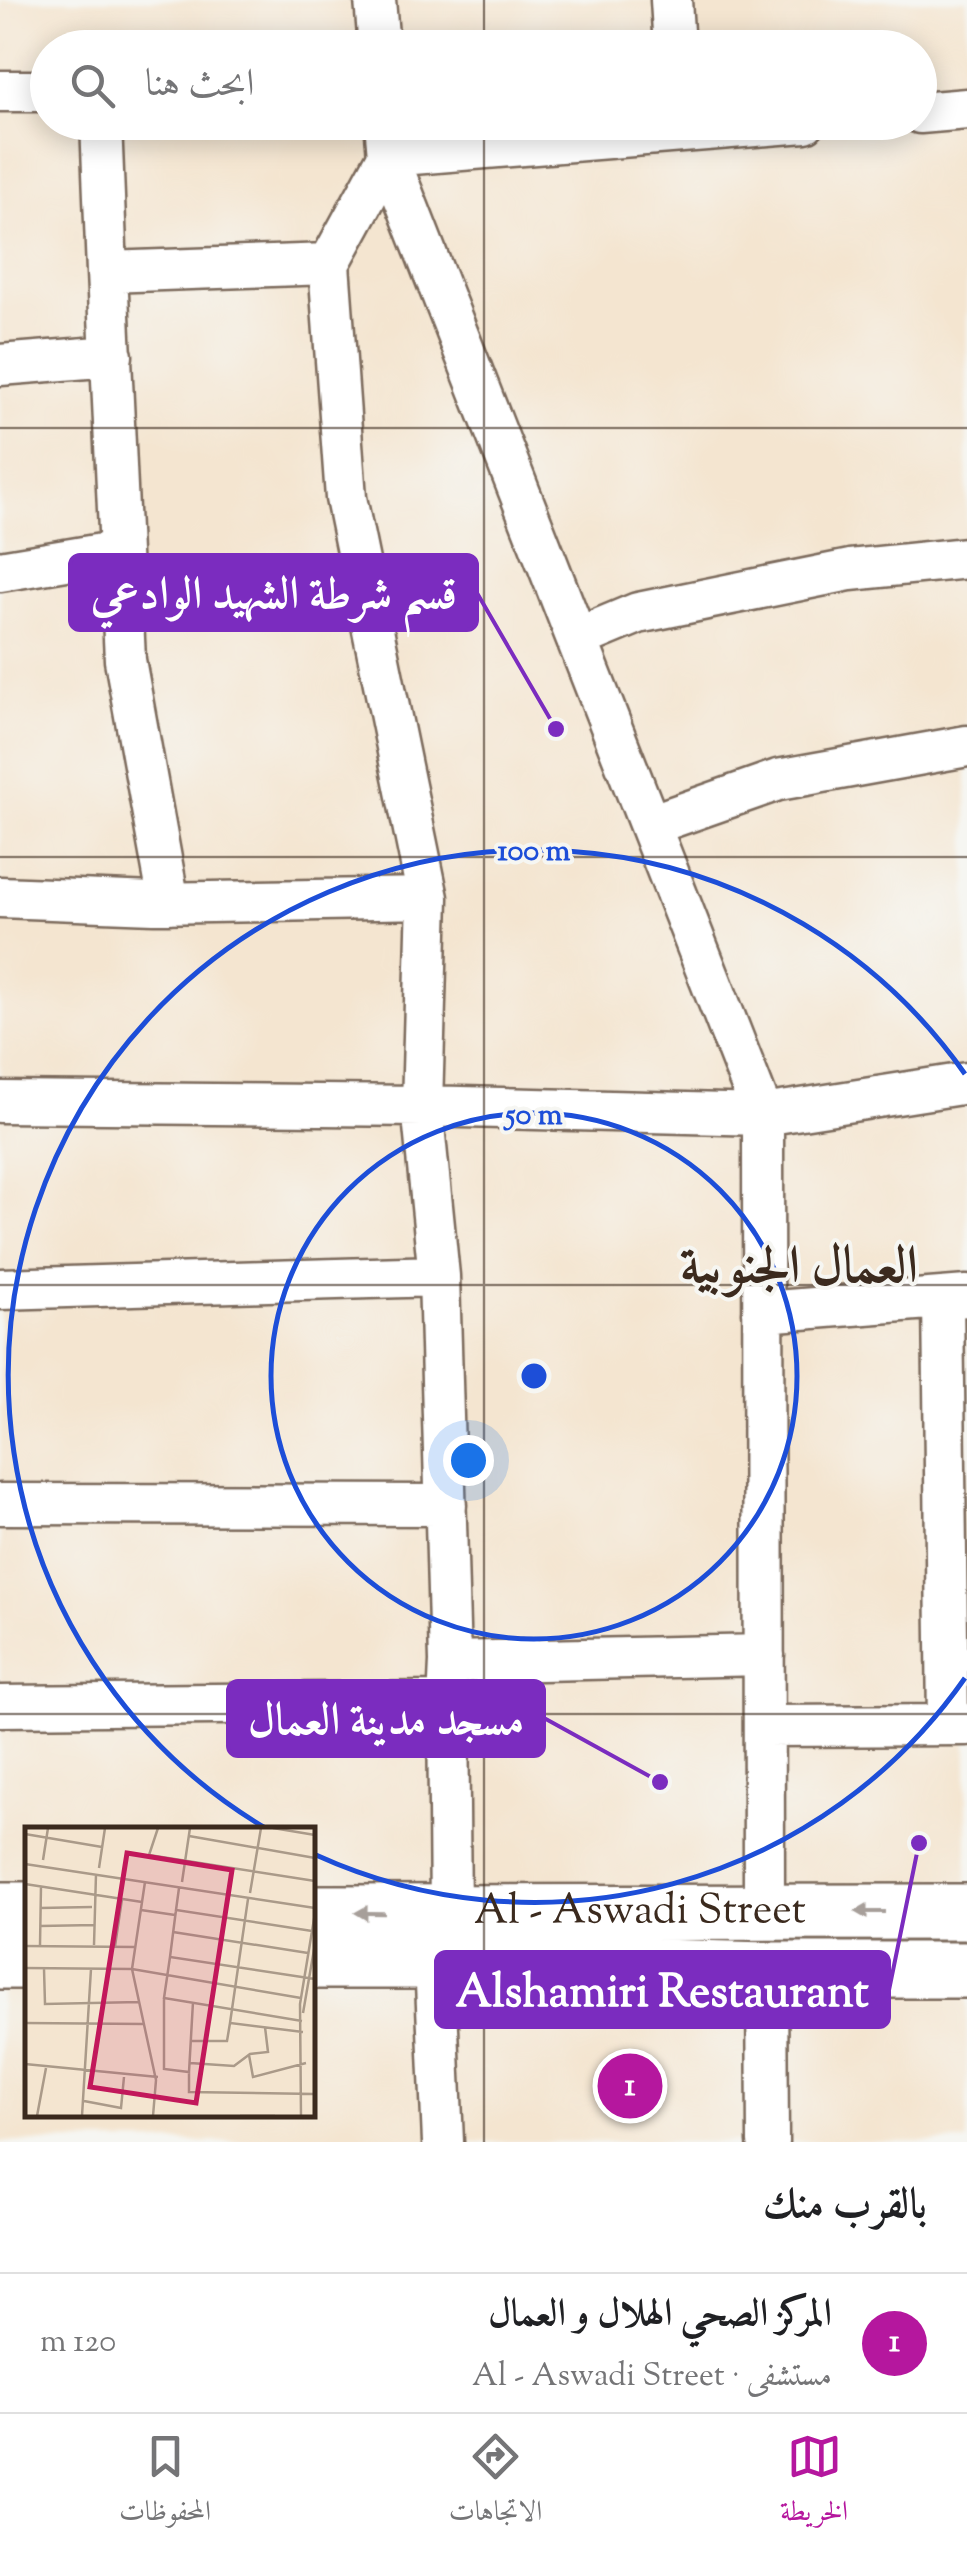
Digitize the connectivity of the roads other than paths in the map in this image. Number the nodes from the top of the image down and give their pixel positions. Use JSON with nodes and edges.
{"nodes":[{"id":1,"x":375,"y":0,"type":"edge"},
{"id":2,"x":671,"y":0,"type":"edge"},
{"id":3,"x":378,"y":30,"type":"edge"},
{"id":4,"x":673,"y":30,"type":"edge"},
{"id":5,"x":0,"y":91,"type":"edge"},
{"id":6,"x":30,"y":91,"type":"edge"},
{"id":7,"x":967,"y":109,"type":"edge"},
{"id":8,"x":937,"y":112,"type":"edge"},
{"id":9,"x":101,"y":140,"type":"edge"},
{"id":10,"x":387,"y":140,"type":"edge"},
{"id":11,"x":387,"y":140,"type":"edge"},
{"id":12,"x":329,"y":264,"type":"junction"},
{"id":13,"x":108,"y":272,"type":"junction"},
{"id":14,"x":112,"y":356,"type":"junction"},
{"id":15,"x":0,"y":365,"type":"edge"},
{"id":16,"x":120,"y":550,"type":"junction"},
{"id":17,"x":967,"y":558,"type":"edge"},
{"id":18,"x":0,"y":571,"type":"edge"},
{"id":19,"x":578,"y":638,"type":"junction"},
{"id":20,"x":967,"y":746,"type":"edge"},
{"id":21,"x":650,"y":825,"type":"junction"},
{"id":22,"x":0,"y":897,"type":"edge"},
{"id":23,"x":428,"y":898,"type":"junction"},
{"id":24,"x":169,"y":903,"type":"junction"},
{"id":25,"x":967,"y":1083,"type":"edge"},
{"id":26,"x":0,"y":1102,"type":"edge"},
{"id":27,"x":422,"y":1106,"type":"junction"},
{"id":28,"x":763,"y":1115,"type":"junction"},
{"id":29,"x":440,"y":1276,"type":"junction"},
{"id":30,"x":0,"y":1289,"type":"edge"},
{"id":31,"x":955,"y":1297,"type":"edge"},
{"id":32,"x":763,"y":1312,"type":"junction"},
{"id":33,"x":0,"y":1504,"type":"edge"},
{"id":34,"x":446,"y":1505,"type":"junction"},
{"id":35,"x":764,"y":1655,"type":"junction"},
{"id":36,"x":449,"y":1682,"type":"junction"},
{"id":37,"x":0,"y":1706,"type":"edge"},
{"id":38,"x":957,"y":1725,"type":"edge"},
{"id":39,"x":764,"y":1726,"type":"junction"},
{"id":40,"x":764,"y":1912,"type":"junction"},
{"id":41,"x":967,"y":1912,"type":"edge"},
{"id":42,"x":315,"y":1913,"type":"edge"},
{"id":43,"x":442,"y":1937,"type":"junction"},
{"id":44,"x":315,"y":1960,"type":"edge"},
{"id":45,"x":766,"y":1970,"type":"junction"},
{"id":46,"x":967,"y":1970,"type":"edge"},
{"id":47,"x":443,"y":2142,"type":"edge"},
{"id":48,"x":768,"y":2142,"type":"edge"}],
"edges":[{"from":1,"to":3,"type":"street"},
{"from":2,"to":4,"type":"street"},
{"from":5,"to":6,"type":"street"},
{"from":7,"to":8,"type":"street"},
{"from":9,"to":13,"type":"street"},
{"from":10,"to":12,"type":"street"},
{"from":11,"to":19,"type":"street"},
{"from":12,"to":13,"type":"street"},
{"from":12,"to":23,"type":"street"},
{"from":13,"to":14,"type":"street"},
{"from":14,"to":15,"type":"street"},
{"from":14,"to":16,"type":"street"},
{"from":16,"to":18,"type":"street"},
{"from":16,"to":24,"type":"street"},
{"from":17,"to":19,"type":"street"},
{"from":19,"to":21,"type":"street"},
{"from":20,"to":21,"type":"street"},
{"from":21,"to":28,"type":"street"},
{"from":22,"to":24,"type":"street"},
{"from":23,"to":24,"type":"street"},
{"from":23,"to":27,"type":"street"},
{"from":25,"to":28,"type":"street"},
{"from":26,"to":27,"type":"street"},
{"from":27,"to":28,"type":"street"},
{"from":27,"to":29,"type":"street"},
{"from":28,"to":32,"type":"street"},
{"from":29,"to":30,"type":"street"},
{"from":29,"to":34,"type":"street"},
{"from":31,"to":32,"type":"street"},
{"from":31,"to":38,"type":"street"},
{"from":32,"to":35,"type":"street"},
{"from":33,"to":34,"type":"street"},
{"from":34,"to":36,"type":"street"},
{"from":35,"to":36,"type":"street"},
{"from":35,"to":39,"type":"street"},
{"from":36,"to":37,"type":"street"},
{"from":36,"to":43,"type":"street"},
{"from":38,"to":39,"type":"street"},
{"from":39,"to":40,"type":"street"},
{"from":41,"to":40,"type":"highway","name":"Al - Aswadi Street","one_way":true},
{"from":40,"to":43,"type":"highway","name":"Al - Aswadi Street"},
{"from":43,"to":42,"type":"highway","name":"Al - Aswadi Street","one_way":true},
{"from":43,"to":44,"type":"highway","name":"Al - Aswadi Street"},
{"from":43,"to":45,"type":"highway","name":"Al - Aswadi Street"},
{"from":43,"to":47,"type":"street"},
{"from":45,"to":46,"type":"highway","name":"Al - Aswadi Street"},
{"from":45,"to":48,"type":"street"}]}
